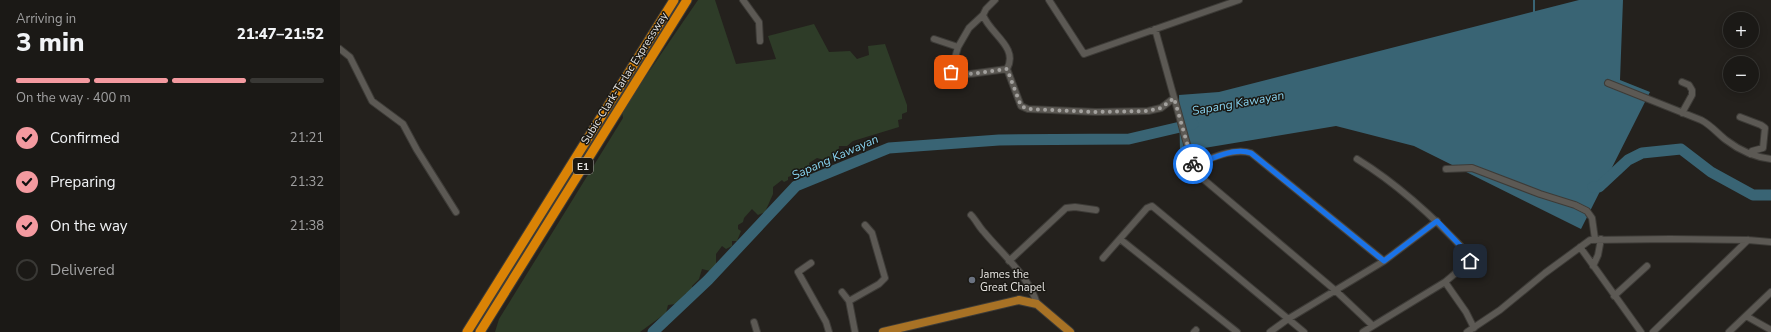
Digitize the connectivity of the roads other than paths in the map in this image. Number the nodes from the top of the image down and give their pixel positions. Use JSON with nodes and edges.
{"nodes":[{"id":1,"x":674,"y":0,"type":"edge"},
{"id":2,"x":687,"y":0,"type":"edge"},
{"id":3,"x":744,"y":0,"type":"edge"},
{"id":4,"x":995,"y":0,"type":"edge"},
{"id":5,"x":1049,"y":0,"type":"edge"},
{"id":6,"x":1239,"y":0,"type":"edge"},
{"id":7,"x":983,"y":16,"type":"junction"},
{"id":8,"x":1155,"y":30,"type":"junction"},
{"id":9,"x":934,"y":39,"type":"dead end"},
{"id":10,"x":760,"y":41,"type":"dead end"},
{"id":11,"x":958,"y":47,"type":"junction"},
{"id":12,"x":340,"y":49,"type":"edge"},
{"id":13,"x":1007,"y":69,"type":"junction"},
{"id":14,"x":1682,"y":82,"type":"dead end"},
{"id":15,"x":1608,"y":83,"type":"dead end"},
{"id":16,"x":1174,"y":98,"type":"junction"},
{"id":17,"x":1682,"y":113,"type":"junction"},
{"id":18,"x":1740,"y":117,"type":"dead end"},
{"id":19,"x":1750,"y":154,"type":"junction"},
{"id":20,"x":1357,"y":159,"type":"dead end"},
{"id":21,"x":1771,"y":159,"type":"edge"},
{"id":22,"x":1194,"y":165,"type":"junction"},
{"id":23,"x":1446,"y":169,"type":"dead end"},
{"id":24,"x":1096,"y":210,"type":"dead end"},
{"id":25,"x":456,"y":212,"type":"dead end"},
{"id":26,"x":971,"y":215,"type":"dead end"},
{"id":27,"x":1437,"y":221,"type":"junction"},
{"id":28,"x":865,"y":225,"type":"dead end"},
{"id":29,"x":1120,"y":239,"type":"junction"},
{"id":30,"x":1598,"y":239,"type":"junction"},
{"id":31,"x":1748,"y":240,"type":"junction"},
{"id":32,"x":1771,"y":242,"type":"edge"},
{"id":33,"x":1580,"y":247,"type":"junction"},
{"id":34,"x":1103,"y":258,"type":"dead end"},
{"id":35,"x":1009,"y":261,"type":"junction"},
{"id":36,"x":1384,"y":261,"type":"junction"},
{"id":37,"x":811,"y":263,"type":"dead end"},
{"id":38,"x":1593,"y":266,"type":"junction"},
{"id":39,"x":1647,"y":266,"type":"dead end"},
{"id":40,"x":1445,"y":282,"type":"junction"},
{"id":41,"x":1336,"y":291,"type":"junction"},
{"id":42,"x":842,"y":292,"type":"dead end"},
{"id":43,"x":1771,"y":292,"type":"edge"},
{"id":44,"x":1614,"y":296,"type":"junction"},
{"id":45,"x":849,"y":301,"type":"junction"},
{"id":46,"x":1037,"y":304,"type":"junction"},
{"id":47,"x":1746,"y":316,"type":"junction"},
{"id":48,"x":1288,"y":319,"type":"junction"},
{"id":49,"x":754,"y":322,"type":"dead end"},
{"id":50,"x":1372,"y":325,"type":"junction"},
{"id":51,"x":1474,"y":328,"type":"junction"},
{"id":52,"x":905,"y":329,"type":"edge"},
{"id":53,"x":1771,"y":330,"type":"edge"},
{"id":54,"x":467,"y":332,"type":"edge"},
{"id":55,"x":480,"y":332,"type":"edge"},
{"id":56,"x":757,"y":332,"type":"edge"},
{"id":57,"x":829,"y":332,"type":"edge"},
{"id":58,"x":855,"y":332,"type":"edge"},
{"id":59,"x":883,"y":332,"type":"edge"},
{"id":60,"x":1070,"y":332,"type":"edge"},
{"id":61,"x":1237,"y":332,"type":"edge"},
{"id":62,"x":1270,"y":332,"type":"edge"},
{"id":63,"x":1304,"y":332,"type":"edge"},
{"id":64,"x":1363,"y":332,"type":"edge"},
{"id":65,"x":1467,"y":332,"type":"edge"},
{"id":66,"x":1641,"y":332,"type":"edge"},
{"id":67,"x":1653,"y":332,"type":"edge"},
{"id":68,"x":1729,"y":332,"type":"edge"}],
"edges":[{"from":1,"to":54,"type":"highway","name":"Subic-Clark-Tarlac Expressway","number":"E1"},
{"from":2,"to":55,"type":"highway","name":"Subic-Clark-Tarlac Expressway","number":"E1"},
{"from":3,"to":10,"type":"street"},
{"from":4,"to":7,"type":"street"},
{"from":5,"to":8,"type":"street"},
{"from":6,"to":8,"type":"street"},
{"from":7,"to":11,"type":"street"},
{"from":7,"to":13,"type":"street"},
{"from":8,"to":16,"type":"street"},
{"from":9,"to":11,"type":"street"},
{"from":11,"to":13,"type":"street"},
{"from":12,"to":25,"type":"street"},
{"from":13,"to":16,"type":"street"},
{"from":14,"to":17,"type":"street"},
{"from":15,"to":17,"type":"street"},
{"from":16,"to":22,"type":"street"},
{"from":17,"to":19,"type":"street"},
{"from":18,"to":19,"type":"street"},
{"from":19,"to":21,"type":"street"},
{"from":20,"to":27,"type":"street"},
{"from":22,"to":36,"type":"street"},
{"from":22,"to":41,"type":"street"},
{"from":23,"to":30,"type":"street"},
{"from":24,"to":35,"type":"street"},
{"from":26,"to":35,"type":"street"},
{"from":27,"to":36,"type":"street"},
{"from":27,"to":40,"type":"street"},
{"from":28,"to":45,"type":"street"},
{"from":29,"to":34,"type":"street"},
{"from":29,"to":48,"type":"street"},
{"from":29,"to":61,"type":"street"},
{"from":30,"to":31,"type":"street"},
{"from":30,"to":33,"type":"street"},
{"from":30,"to":38,"type":"street"},
{"from":31,"to":32,"type":"street"},
{"from":31,"to":67,"type":"street"},
{"from":33,"to":38,"type":"street"},
{"from":33,"to":51,"type":"street"},
{"from":35,"to":46,"type":"street"},
{"from":36,"to":41,"type":"street"},
{"from":37,"to":57,"type":"street"},
{"from":38,"to":44,"type":"street"},
{"from":39,"to":44,"type":"street"},
{"from":40,"to":50,"type":"street"},
{"from":40,"to":51,"type":"street"},
{"from":41,"to":48,"type":"street"},
{"from":41,"to":50,"type":"street"},
{"from":42,"to":45,"type":"street"},
{"from":43,"to":47,"type":"street"},
{"from":44,"to":66,"type":"street"},
{"from":45,"to":58,"type":"street"},
{"from":46,"to":52,"type":"main road"},
{"from":46,"to":60,"type":"main road"},
{"from":47,"to":53,"type":"street"},
{"from":47,"to":68,"type":"street"},
{"from":48,"to":62,"type":"street"},
{"from":48,"to":63,"type":"street"},
{"from":49,"to":56,"type":"street"},
{"from":50,"to":64,"type":"street"},
{"from":51,"to":65,"type":"street"},
{"from":52,"to":59,"type":"main road"}]}
